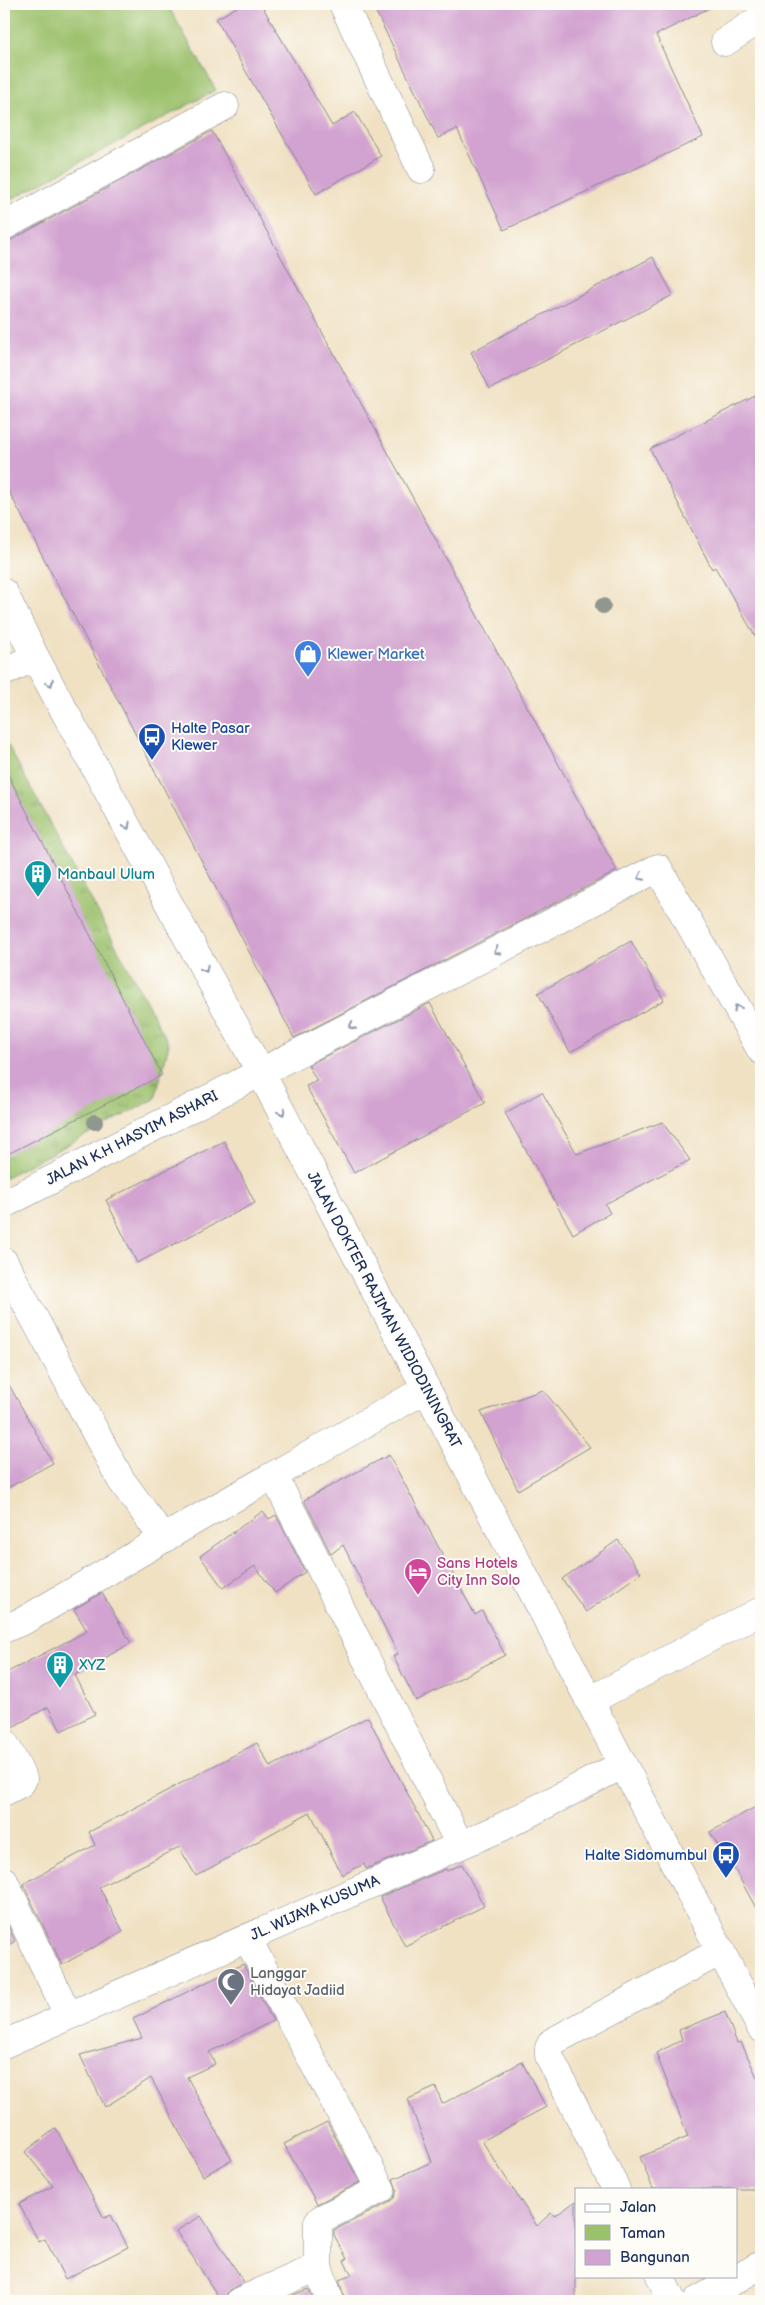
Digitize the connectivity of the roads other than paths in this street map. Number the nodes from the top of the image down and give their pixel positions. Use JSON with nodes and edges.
{"nodes":[{"id":1,"x":344,"y":4,"type":"edge"},
{"id":2,"x":761,"y":18,"type":"edge"},
{"id":3,"x":725,"y":42,"type":"dead end"},
{"id":4,"x":225,"y":106,"type":"dead end"},
{"id":5,"x":421,"y":169,"type":"dead end"},
{"id":6,"x":4,"y":226,"type":"edge"},
{"id":7,"x":4,"y":593,"type":"edge"},
{"id":8,"x":35,"y":657,"type":"junction"},
{"id":9,"x":4,"y":672,"type":"edge"},
{"id":10,"x":761,"y":1050,"type":"edge"},
{"id":11,"x":261,"y":1073,"type":"junction"},
{"id":12,"x":4,"y":1204,"type":"edge"},
{"id":13,"x":4,"y":1262,"type":"edge"},
{"id":14,"x":426,"y":1389,"type":"junction"},
{"id":15,"x":274,"y":1476,"type":"junction"},
{"id":16,"x":164,"y":1539,"type":"junction"},
{"id":17,"x":761,"y":1611,"type":"edge"},
{"id":18,"x":4,"y":1629,"type":"edge"},
{"id":19,"x":589,"y":1701,"type":"junction"},
{"id":20,"x":4,"y":1742,"type":"edge"},
{"id":21,"x":622,"y":1765,"type":"junction"},
{"id":22,"x":4,"y":1792,"type":"edge"},
{"id":23,"x":460,"y":1845,"type":"junction"},
{"id":24,"x":4,"y":1881,"type":"edge"},
{"id":25,"x":247,"y":1938,"type":"junction"},
{"id":26,"x":721,"y":1951,"type":"junction"},
{"id":27,"x":758,"y":2015,"type":"edge"},
{"id":28,"x":68,"y":2016,"type":"junction"},
{"id":29,"x":4,"y":2044,"type":"edge"},
{"id":30,"x":615,"y":2188,"type":"edge"},
{"id":31,"x":761,"y":2266,"type":"edge"},
{"id":32,"x":318,"y":2267,"type":"junction"},
{"id":33,"x":661,"y":2278,"type":"edge"},
{"id":34,"x":240,"y":2301,"type":"edge"},
{"id":35,"x":330,"y":2301,"type":"edge"},
{"id":36,"x":672,"y":2301,"type":"edge"},
{"id":37,"x":697,"y":2301,"type":"edge"}],
"edges":[{"from":1,"to":5,"type":"street"},
{"from":2,"to":3,"type":"street"},
{"from":4,"to":6,"type":"street"},
{"from":7,"to":8,"type":"street","name":"JALAN DOKTER RAJIMAN WIDIODININGRAT"},
{"from":8,"to":9,"type":"street"},
{"from":8,"to":11,"type":"street","name":"JALAN DOKTER RAJIMAN WIDIODININGRAT","one_way":true},
{"from":10,"to":11,"type":"street","name":"JALAN K.H HASYIM ASHARI","one_way":true},
{"from":11,"to":12,"type":"street","name":"JALAN K.H HASYIM ASHARI"},
{"from":11,"to":14,"type":"street","name":"JALAN DOKTER RAJIMAN WIDIODININGRAT","one_way":true},
{"from":13,"to":16,"type":"street"},
{"from":14,"to":15,"type":"street"},
{"from":14,"to":19,"type":"street","name":"JALAN DOKTER RAJIMAN WIDIODININGRAT"},
{"from":15,"to":16,"type":"street"},
{"from":15,"to":23,"type":"street"},
{"from":16,"to":18,"type":"street"},
{"from":17,"to":19,"type":"street"},
{"from":19,"to":21,"type":"street","name":"JALAN DOKTER RAJIMAN WIDIODININGRAT"},
{"from":20,"to":22,"type":"street"},
{"from":21,"to":23,"type":"street","name":"JL. WIJAYA KUSUMA"},
{"from":21,"to":26,"type":"street","name":"JALAN DOKTER RAJIMAN WIDIODININGRAT"},
{"from":23,"to":25,"type":"street","name":"JL. WIJAYA KUSUMA"},
{"from":24,"to":28,"type":"street"},
{"from":25,"to":28,"type":"street","name":"JL. WIJAYA KUSUMA"},
{"from":25,"to":32,"type":"street"},
{"from":26,"to":27,"type":"street","name":"JALAN DOKTER RAJIMAN WIDIODININGRAT"},
{"from":26,"to":30,"type":"street"},
{"from":28,"to":29,"type":"street","name":"JL. WIJAYA KUSUMA"},
{"from":31,"to":37,"type":"street"},
{"from":32,"to":34,"type":"street"},
{"from":32,"to":35,"type":"street"},
{"from":33,"to":36,"type":"street"}]}
